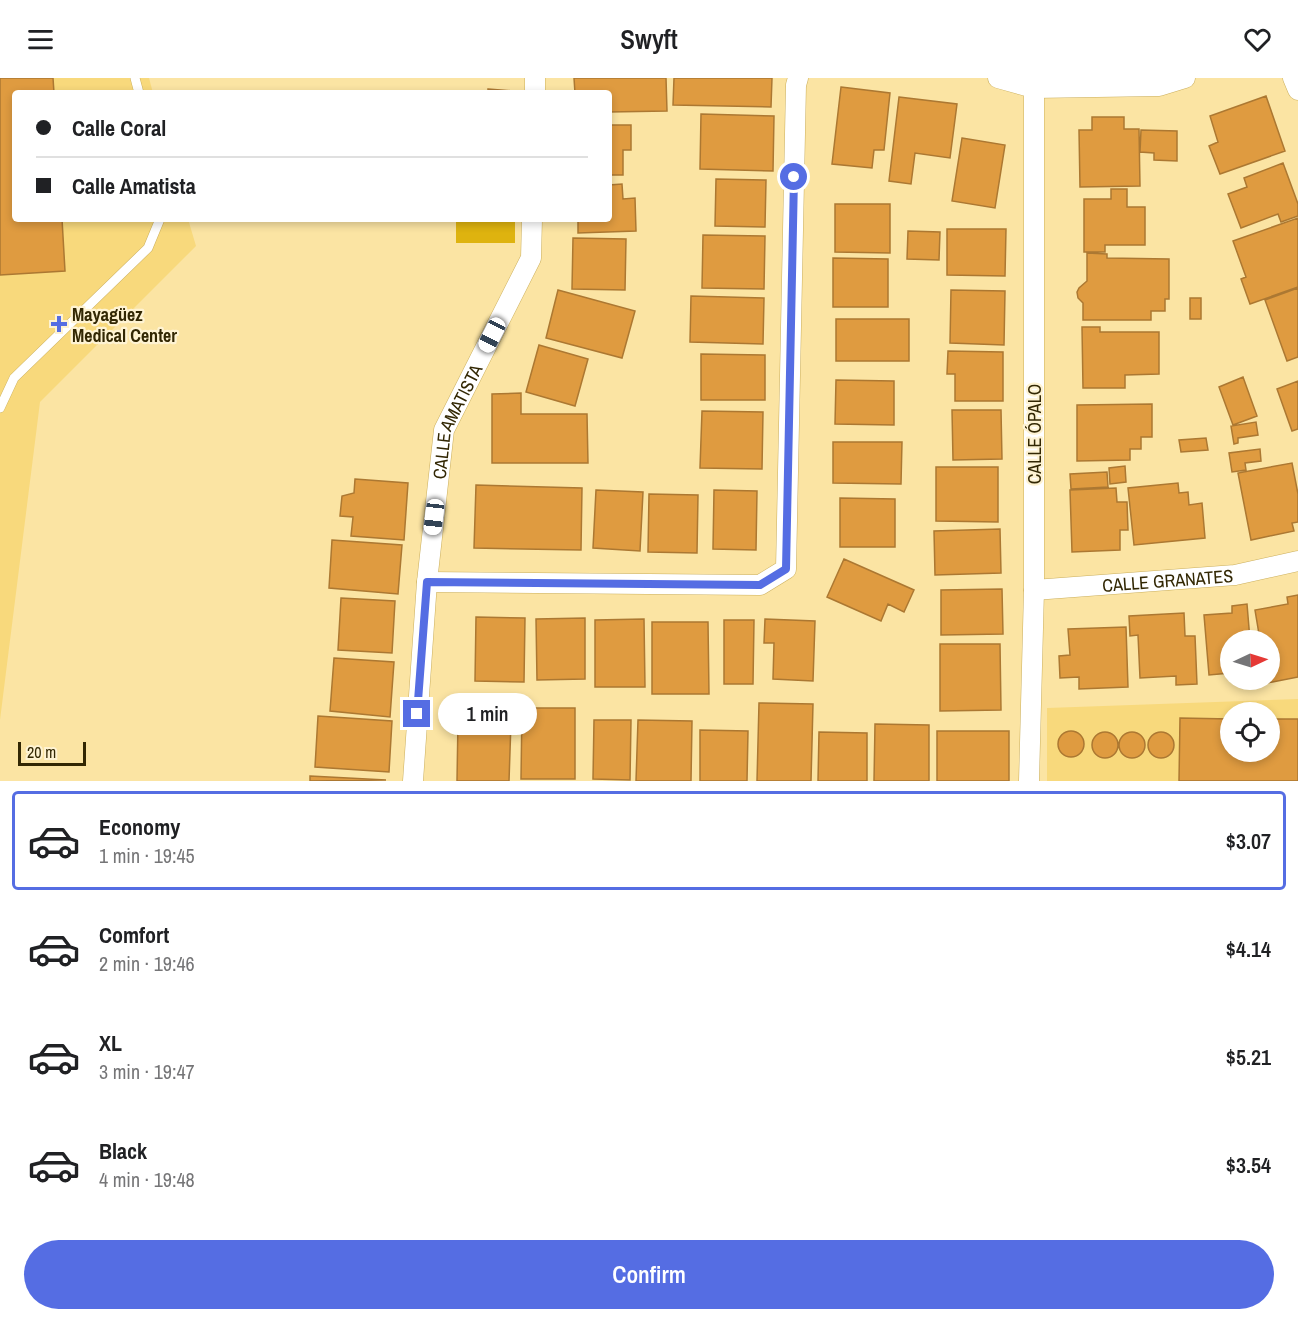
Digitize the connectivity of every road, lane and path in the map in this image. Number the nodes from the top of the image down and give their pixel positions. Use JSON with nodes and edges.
{"nodes":[{"id":1,"x":798,"y":78,"type":"edge"},
{"id":2,"x":998,"y":78,"type":"edge"},
{"id":3,"x":1185,"y":78,"type":"edge"},
{"id":4,"x":1293,"y":78,"type":"edge"},
{"id":5,"x":1034,"y":88,"type":"junction"},
{"id":6,"x":1298,"y":90,"type":"edge"},
{"id":7,"x":159,"y":222,"type":"edge"},
{"id":8,"x":532,"y":222,"type":"edge"},
{"id":9,"x":0,"y":408,"type":"edge"},
{"id":10,"x":1298,"y":561,"type":"edge"},
{"id":11,"x":427,"y":582,"type":"junction"},
{"id":12,"x":1034,"y":590,"type":"junction"},
{"id":13,"x":413,"y":781,"type":"edge"},
{"id":14,"x":1029,"y":781,"type":"edge"}],
"edges":[{"from":1,"to":11,"type":"street"},
{"from":2,"to":5,"type":"street"},
{"from":3,"to":5,"type":"street"},
{"from":4,"to":6,"type":"street"},
{"from":5,"to":12,"type":"street","name":"CALLE ÓPALO"},
{"from":7,"to":9,"type":"lane"},
{"from":8,"to":11,"type":"street","name":"CALLE AMATISTA"},
{"from":10,"to":12,"type":"street","name":"CALLE GRANATES"},
{"from":11,"to":13,"type":"street","name":"CALLE AMATISTA"},
{"from":12,"to":14,"type":"street","name":"CALLE ÓPALO"}]}
